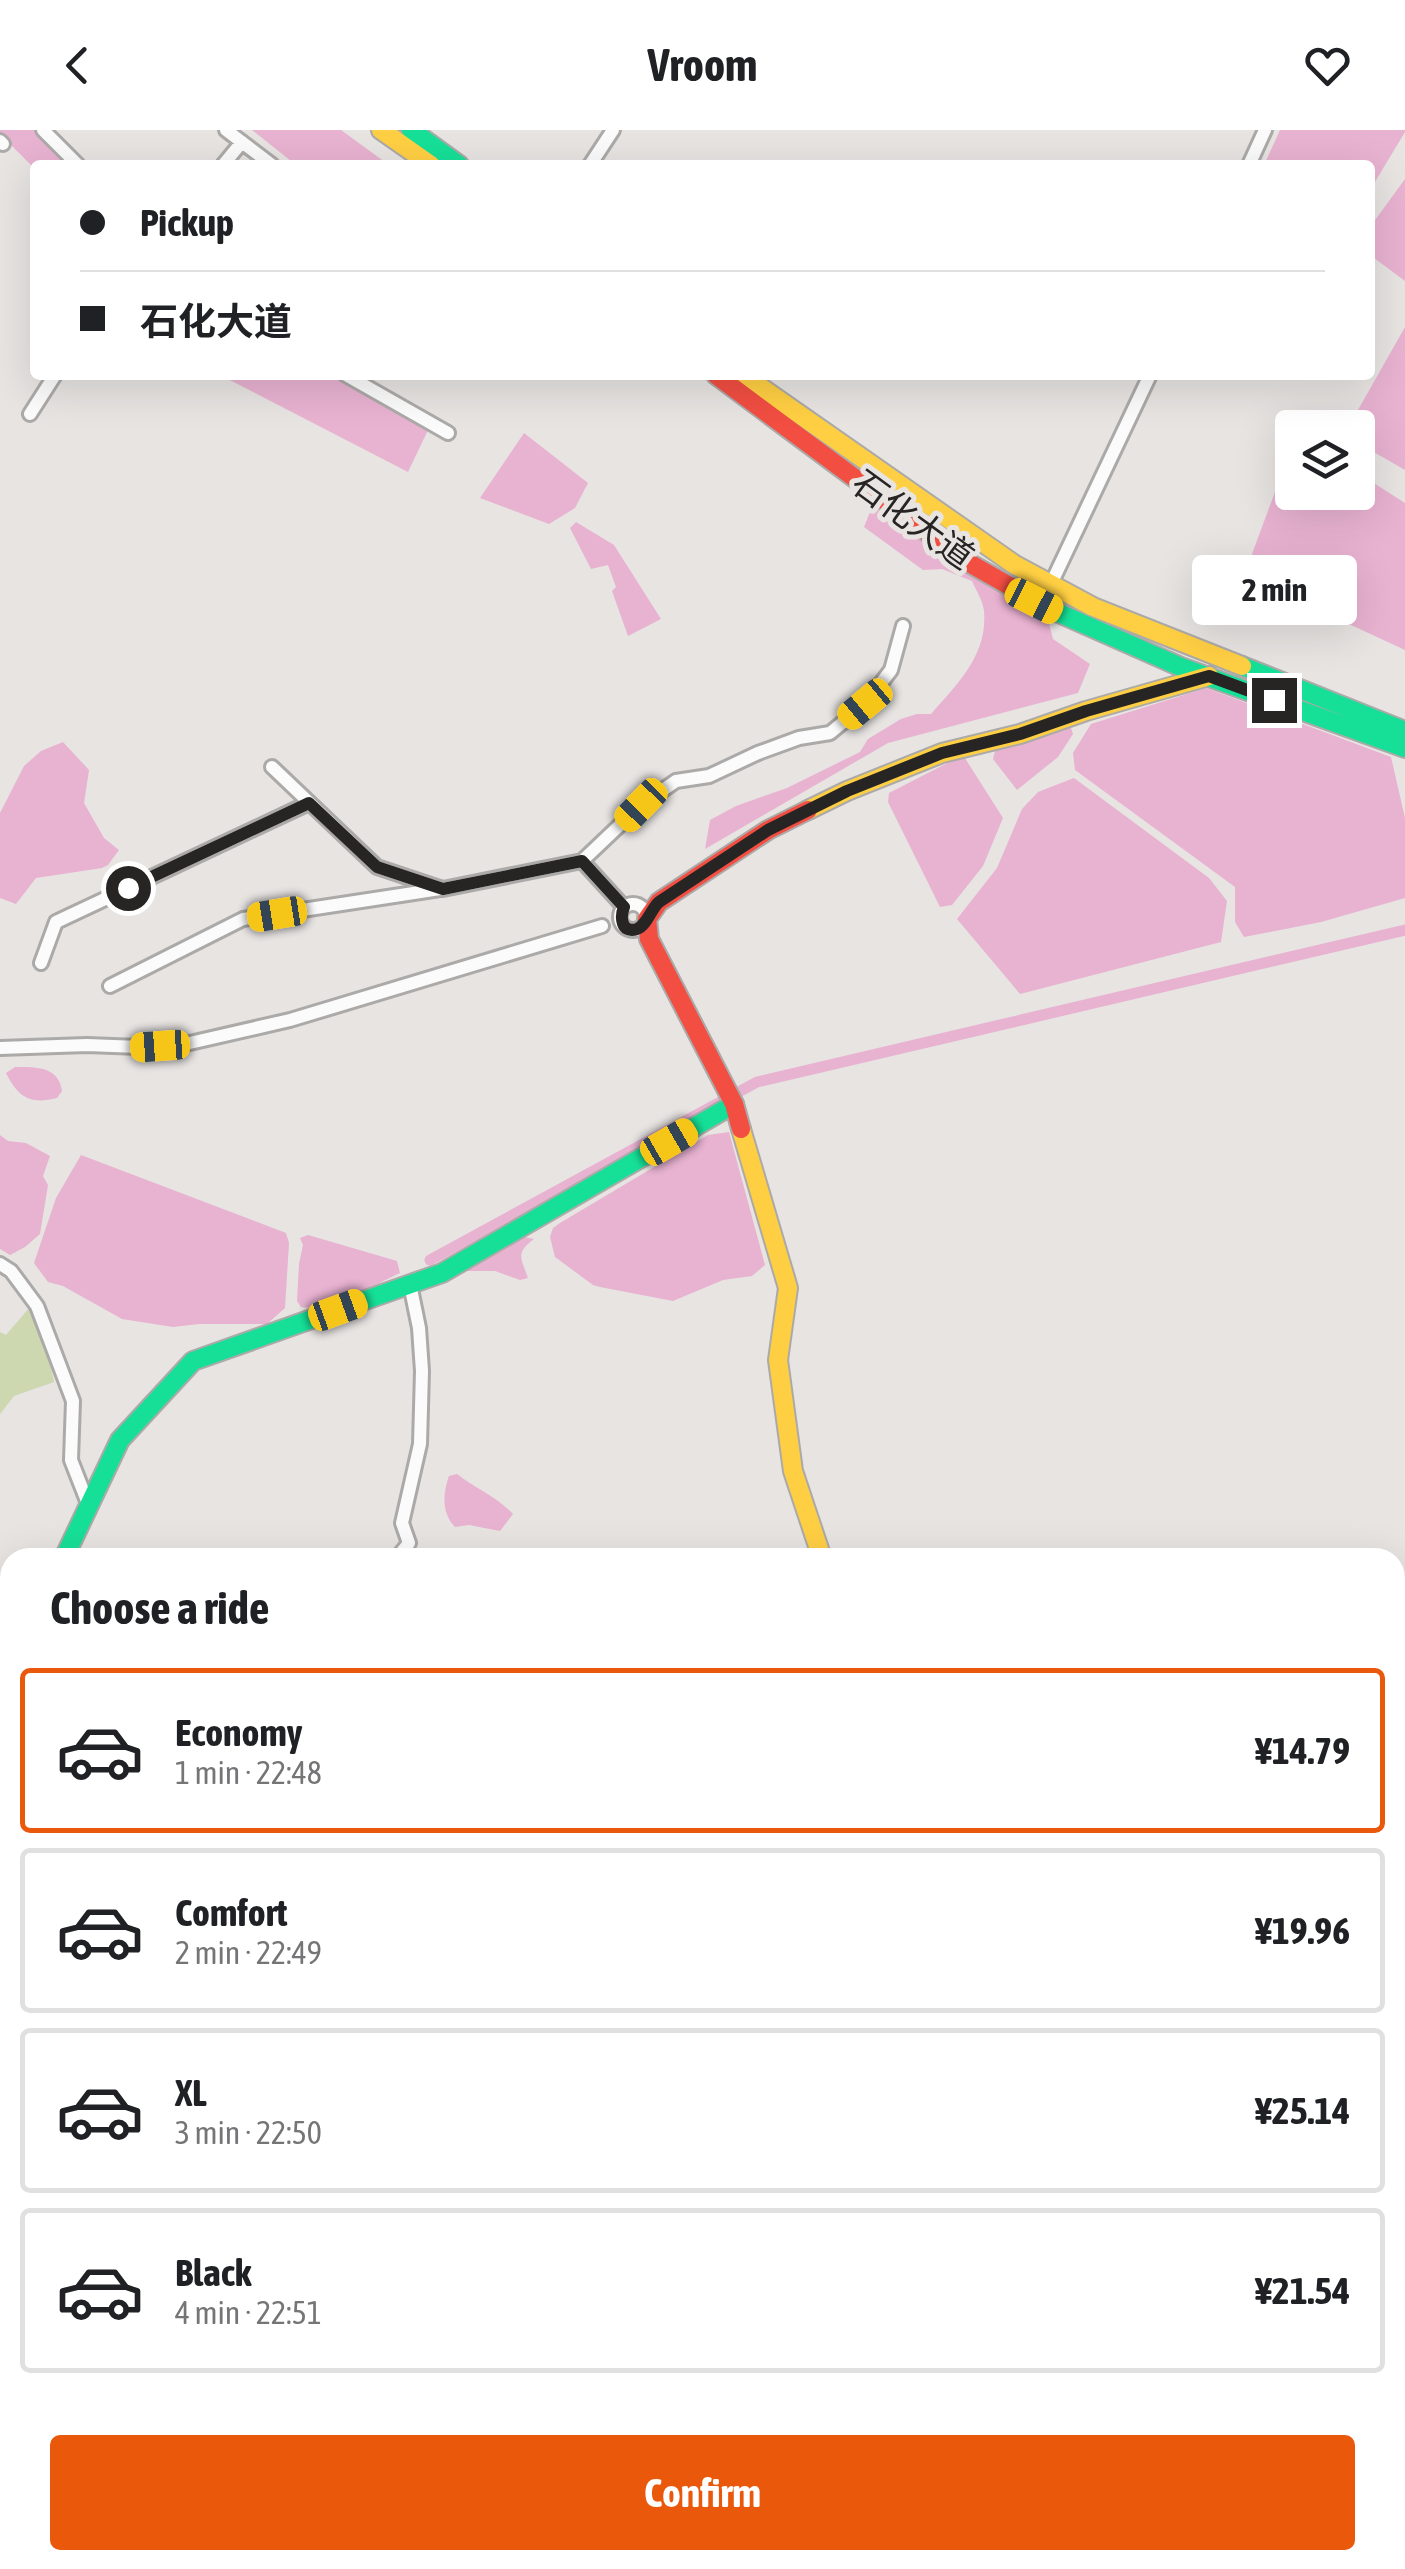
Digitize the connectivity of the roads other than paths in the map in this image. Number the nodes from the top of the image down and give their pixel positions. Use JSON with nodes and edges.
{"nodes":[{"id":1,"x":42,"y":130,"type":"edge"},
{"id":2,"x":226,"y":130,"type":"edge"},
{"id":3,"x":381,"y":130,"type":"edge"},
{"id":4,"x":411,"y":130,"type":"edge"},
{"id":5,"x":612,"y":130,"type":"edge"},
{"id":6,"x":1265,"y":130,"type":"edge"},
{"id":7,"x":242,"y":142,"type":"junction"},
{"id":8,"x":73,"y":160,"type":"edge"},
{"id":9,"x":228,"y":160,"type":"edge"},
{"id":10,"x":265,"y":160,"type":"edge"},
{"id":11,"x":424,"y":160,"type":"edge"},
{"id":12,"x":453,"y":160,"type":"edge"},
{"id":13,"x":593,"y":160,"type":"edge"},
{"id":14,"x":1251,"y":160,"type":"edge"},
{"id":15,"x":52,"y":380,"type":"edge"},
{"id":16,"x":355,"y":380,"type":"edge"},
{"id":17,"x":723,"y":380,"type":"edge"},
{"id":18,"x":749,"y":380,"type":"edge"},
{"id":19,"x":1148,"y":380,"type":"edge"},
{"id":20,"x":30,"y":414,"type":"dead end"},
{"id":21,"x":448,"y":433,"type":"dead end"},
{"id":22,"x":1051,"y":584,"type":"junction"},
{"id":23,"x":903,"y":626,"type":"dead end"},
{"id":24,"x":1209,"y":676,"type":"junction"},
{"id":25,"x":1405,"y":730,"type":"edge"},
{"id":26,"x":1405,"y":748,"type":"edge"},
{"id":27,"x":272,"y":768,"type":"dead end"},
{"id":28,"x":309,"y":803,"type":"junction"},
{"id":29,"x":582,"y":861,"type":"junction"},
{"id":30,"x":443,"y":889,"type":"junction"},
{"id":31,"x":659,"y":902,"type":"junction"},
{"id":32,"x":627,"y":907,"type":"junction"},
{"id":33,"x":602,"y":926,"type":"junction"},
{"id":34,"x":638,"y":929,"type":"junction"},
{"id":35,"x":41,"y":963,"type":"dead end"},
{"id":36,"x":110,"y":986,"type":"dead end"},
{"id":37,"x":0,"y":1048,"type":"edge"},
{"id":38,"x":734,"y":1104,"type":"junction"},
{"id":39,"x":0,"y":1264,"type":"edge"},
{"id":40,"x":410,"y":1284,"type":"junction"},
{"id":41,"x":89,"y":1506,"type":"junction"},
{"id":42,"x":69,"y":1548,"type":"edge"},
{"id":43,"x":405,"y":1548,"type":"edge"},
{"id":44,"x":819,"y":1548,"type":"edge"}],
"edges":[{"from":1,"to":8,"type":"street"},
{"from":2,"to":7,"type":"street"},
{"from":3,"to":11,"type":"street"},
{"from":4,"to":12,"type":"street"},
{"from":5,"to":13,"type":"street"},
{"from":6,"to":14,"type":"street"},
{"from":7,"to":9,"type":"street"},
{"from":7,"to":10,"type":"street"},
{"from":15,"to":20,"type":"street"},
{"from":16,"to":21,"type":"street"},
{"from":17,"to":24,"type":"street","name":"石化大道"},
{"from":18,"to":22,"type":"street","name":"石化大道"},
{"from":19,"to":22,"type":"street"},
{"from":22,"to":25,"type":"street","name":"石化大道"},
{"from":23,"to":29,"type":"street"},
{"from":24,"to":26,"type":"street","name":"石化大道"},
{"from":24,"to":31,"type":"street"},
{"from":27,"to":28,"type":"street"},
{"from":28,"to":30,"type":"street"},
{"from":28,"to":35,"type":"street"},
{"from":29,"to":30,"type":"street"},
{"from":29,"to":32,"type":"street"},
{"from":30,"to":36,"type":"street"},
{"from":31,"to":32,"type":"street"},
{"from":31,"to":34,"type":"street"},
{"from":32,"to":33,"type":"street"},
{"from":32,"to":34,"type":"street"},
{"from":32,"to":34,"type":"street"},
{"from":33,"to":34,"type":"street"},
{"from":33,"to":37,"type":"street"},
{"from":34,"to":38,"type":"street"},
{"from":38,"to":40,"type":"street"},
{"from":38,"to":44,"type":"street"},
{"from":39,"to":41,"type":"street"},
{"from":40,"to":41,"type":"street"},
{"from":40,"to":43,"type":"street"},
{"from":41,"to":42,"type":"street"}]}
